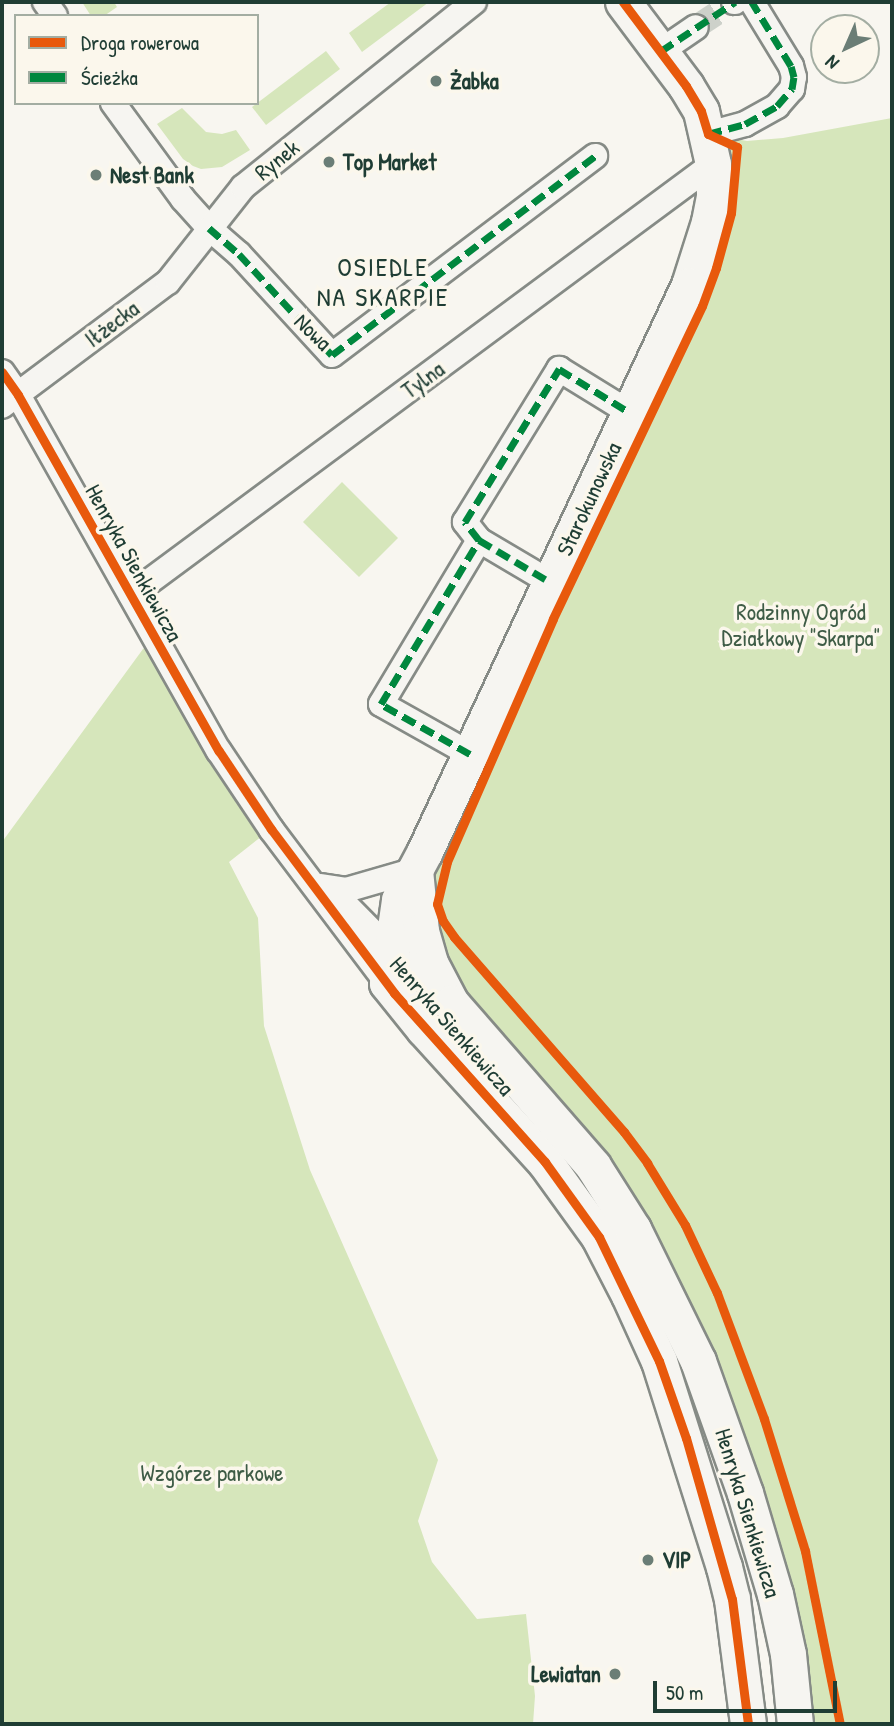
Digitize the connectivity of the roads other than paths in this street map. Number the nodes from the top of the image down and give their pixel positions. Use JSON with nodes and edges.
{"nodes":[{"id":1,"x":474,"y":2,"type":"edge"},
{"id":2,"x":623,"y":2,"type":"edge"},
{"id":3,"x":752,"y":2,"type":"edge"},
{"id":4,"x":696,"y":27,"type":"tunnel mouth"},
{"id":5,"x":661,"y":51,"type":"junction"},
{"id":6,"x":114,"y":105,"type":"edge"},
{"id":7,"x":711,"y":149,"type":"junction"},
{"id":8,"x":595,"y":156,"type":"dead end"},
{"id":9,"x":209,"y":228,"type":"junction"},
{"id":10,"x":2,"y":372,"type":"edge"},
{"id":11,"x":10,"y":400,"type":"edge"},
{"id":12,"x":629,"y":412,"type":"junction"},
{"id":13,"x":479,"y":540,"type":"junction"},
{"id":14,"x":550,"y":582,"type":"junction"},
{"id":15,"x":131,"y":595,"type":"junction"},
{"id":16,"x":470,"y":754,"type":"junction"},
{"id":17,"x":415,"y":870,"type":"junction"},
{"id":18,"x":316,"y":886,"type":"junction"},
{"id":19,"x":389,"y":967,"type":"junction"},
{"id":20,"x":451,"y":1003,"type":"junction"},
{"id":21,"x":742,"y":1715,"type":"edge"},
{"id":22,"x":795,"y":1724,"type":"edge"}],
"edges":[{"from":1,"to":9,"type":"street","name":"Rynek"},
{"from":2,"to":5,"type":"street","name":"Starokunowska"},
{"from":3,"to":7,"type":"street"},
{"from":4,"to":5,"type":"street"},
{"from":5,"to":7,"type":"street","name":"Starokunowska"},
{"from":6,"to":9,"type":"street"},
{"from":7,"to":12,"type":"street","name":"Starokunowska"},
{"from":7,"to":15,"type":"street","name":"Tylna"},
{"from":8,"to":9,"type":"street","name":"Nowa"},
{"from":9,"to":11,"type":"street","name":"Iłżecka"},
{"from":10,"to":11,"type":"street","name":"Henryka Sienkiewicza"},
{"from":11,"to":15,"type":"street","name":"Henryka Sienkiewicza"},
{"from":12,"to":13,"type":"street"},
{"from":12,"to":14,"type":"street","name":"Starokunowska"},
{"from":13,"to":14,"type":"street"},
{"from":13,"to":16,"type":"street"},
{"from":14,"to":16,"type":"street","name":"Starokunowska"},
{"from":15,"to":18,"type":"street","name":"Henryka Sienkiewicza"},
{"from":16,"to":17,"type":"street","name":"Starokunowska"},
{"from":17,"to":18,"type":"street"},
{"from":17,"to":19,"type":"street","name":"Henryka Sienkiewicza"},
{"from":17,"to":20,"type":"street"},
{"from":18,"to":19,"type":"street","name":"Henryka Sienkiewicza"},
{"from":18,"to":19,"type":"street","name":"Henryka Sienkiewicza"},
{"from":19,"to":20,"type":"street","name":"Henryka Sienkiewicza"},
{"from":19,"to":21,"type":"street","name":"Henryka Sienkiewicza"},
{"from":20,"to":22,"type":"street","name":"Henryka Sienkiewicza"}]}
